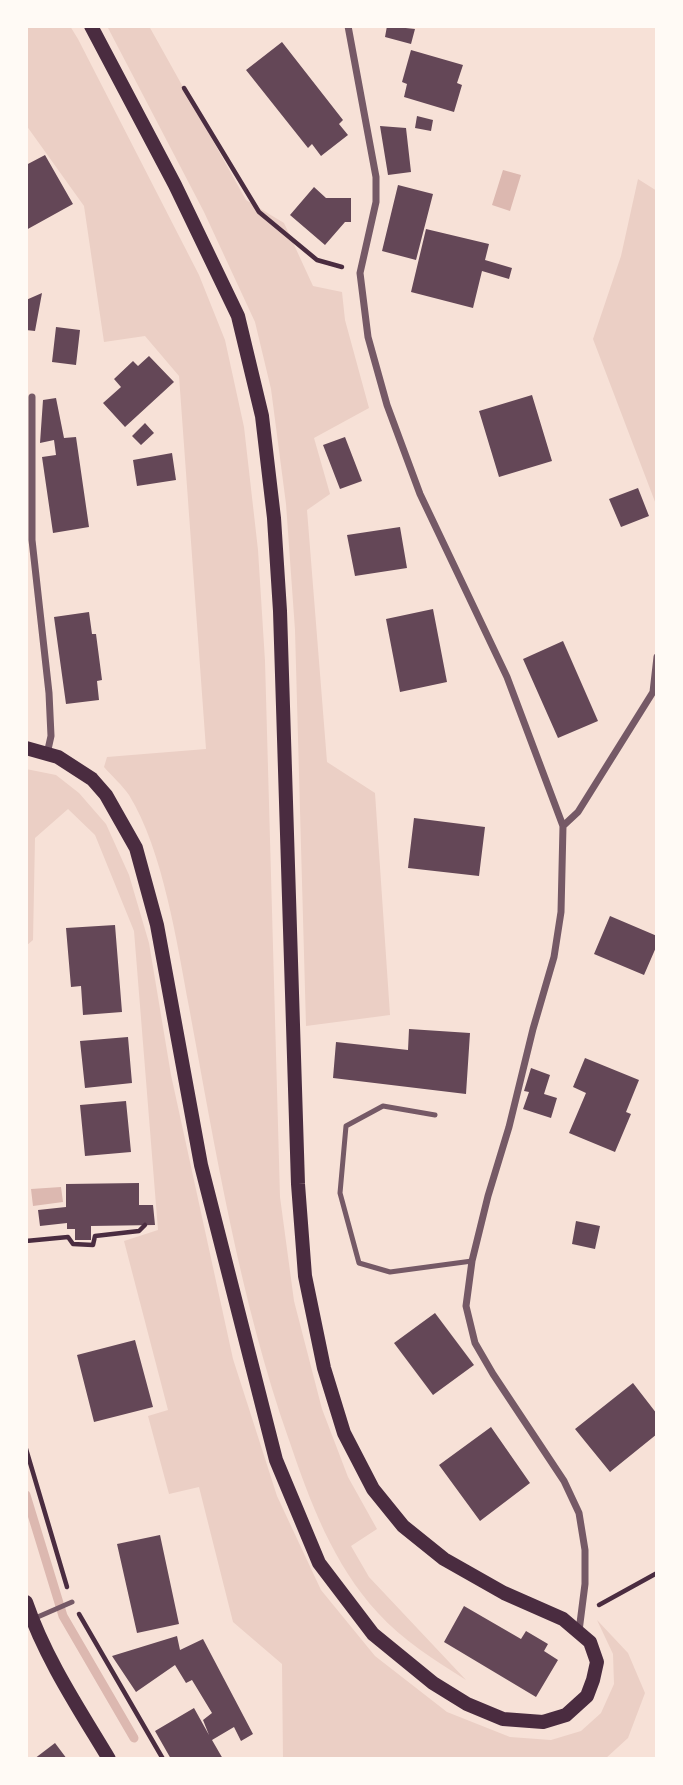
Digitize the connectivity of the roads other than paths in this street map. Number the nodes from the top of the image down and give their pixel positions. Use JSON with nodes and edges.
{"nodes":[{"id":1,"x":91,"y":26,"type":"edge"},
{"id":2,"x":348,"y":26,"type":"edge"},
{"id":3,"x":32,"y":397,"type":"dead end"},
{"id":4,"x":657,"y":657,"type":"edge"},
{"id":5,"x":26,"y":748,"type":"edge"},
{"id":6,"x":47,"y":754,"type":"junction"},
{"id":7,"x":563,"y":826,"type":"junction"},
{"id":8,"x":435,"y":1115,"type":"dead end"},
{"id":9,"x":472,"y":1261,"type":"junction"},
{"id":10,"x":26,"y":1602,"type":"edge"},
{"id":11,"x":70,"y":1603,"type":"dead end"},
{"id":12,"x":29,"y":1621,"type":"edge"},
{"id":13,"x":579,"y":1632,"type":"junction"},
{"id":14,"x":109,"y":1759,"type":"edge"}],
"edges":[{"from":1,"to":13,"type":"main road"},
{"from":2,"to":7,"type":"street"},
{"from":3,"to":6,"type":"street"},
{"from":4,"to":7,"type":"street"},
{"from":5,"to":6,"type":"main road"},
{"from":6,"to":13,"type":"main road"},
{"from":7,"to":9,"type":"street"},
{"from":8,"to":9,"type":"lane"},
{"from":9,"to":13,"type":"street"},
{"from":10,"to":12,"type":"main road"},
{"from":11,"to":12,"type":"lane"},
{"from":12,"to":14,"type":"main road"}]}
